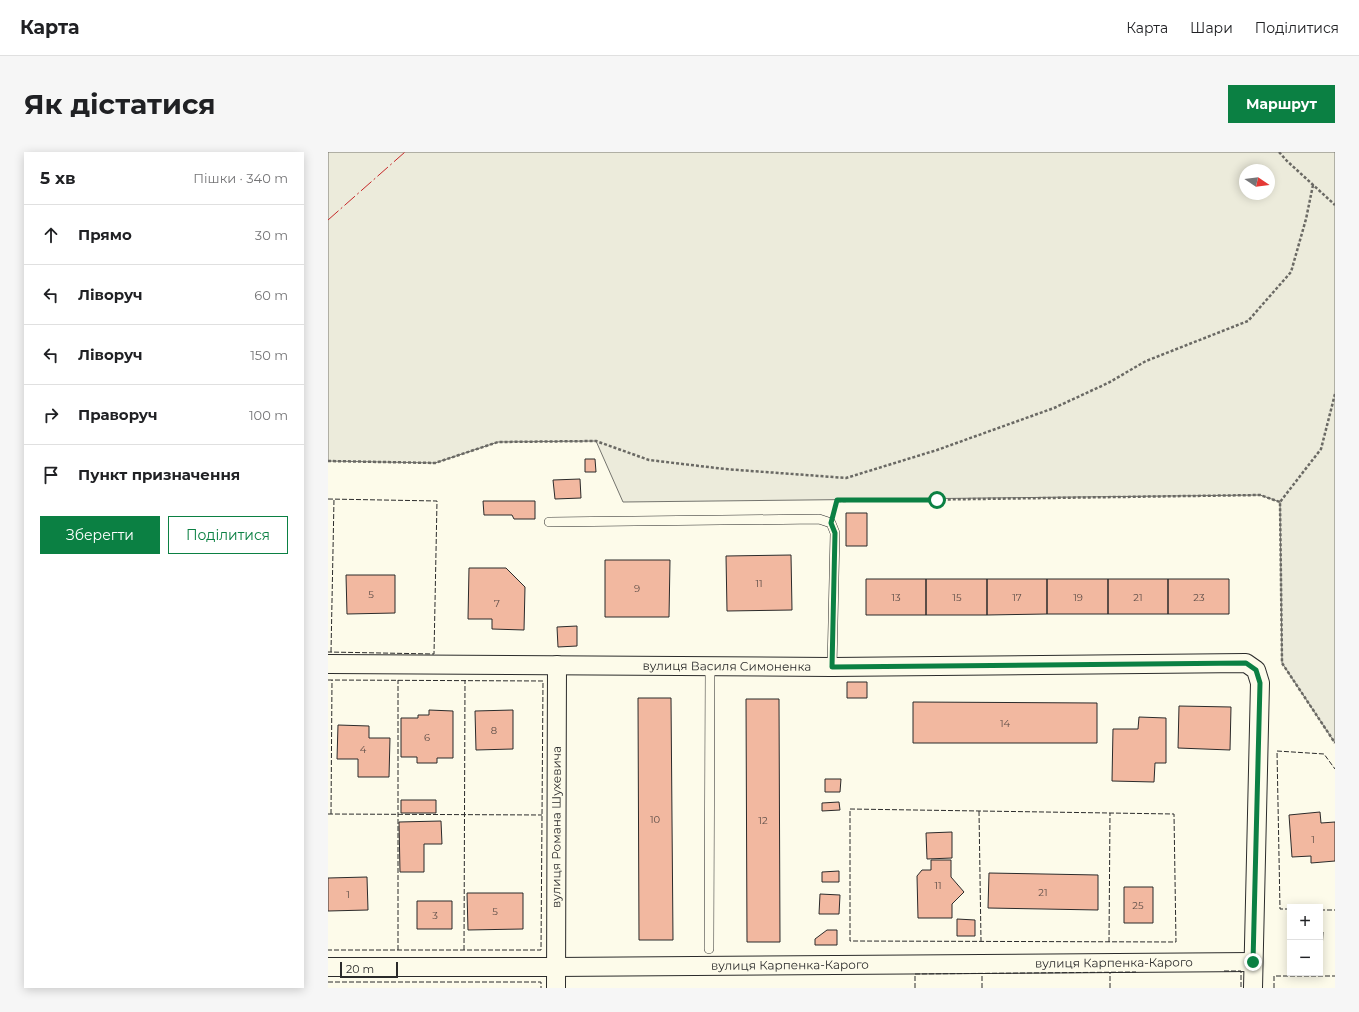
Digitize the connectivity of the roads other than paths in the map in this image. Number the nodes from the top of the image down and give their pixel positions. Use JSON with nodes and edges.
{"nodes":[{"id":1,"x":549,"y":522,"type":"dead end"},
{"id":2,"x":328,"y":664,"type":"edge"},
{"id":3,"x":557,"y":665,"type":"junction"},
{"id":4,"x":710,"y":666,"type":"junction"},
{"id":5,"x":832,"y":667,"type":"junction"},
{"id":6,"x":709,"y":949,"type":"dead end"},
{"id":7,"x":1253,"y":962,"type":"junction"},
{"id":8,"x":328,"y":967,"type":"edge"},
{"id":9,"x":555,"y":967,"type":"junction"},
{"id":10,"x":556,"y":988,"type":"edge"},
{"id":11,"x":1253,"y":988,"type":"edge"}],
"edges":[{"from":1,"to":5,"type":"lane"},
{"from":2,"to":3,"type":"street","name":"вулиця Василя Симоненка"},
{"from":3,"to":4,"type":"street","name":"вулиця Василя Симоненка"},
{"from":3,"to":9,"type":"street","name":"вулиця Романа Шухевича"},
{"from":4,"to":5,"type":"street","name":"вулиця Василя Симоненка"},
{"from":4,"to":6,"type":"lane"},
{"from":5,"to":7,"type":"street","name":"вулиця Василя Симоненка"},
{"from":7,"to":9,"type":"street","name":"вулиця Карпенка-Карого"},
{"from":7,"to":11,"type":"street"},
{"from":8,"to":9,"type":"street","name":"вулиця Карпенка-Карого"},
{"from":9,"to":10,"type":"street","name":"вулиця Романа Шухевича"}]}
